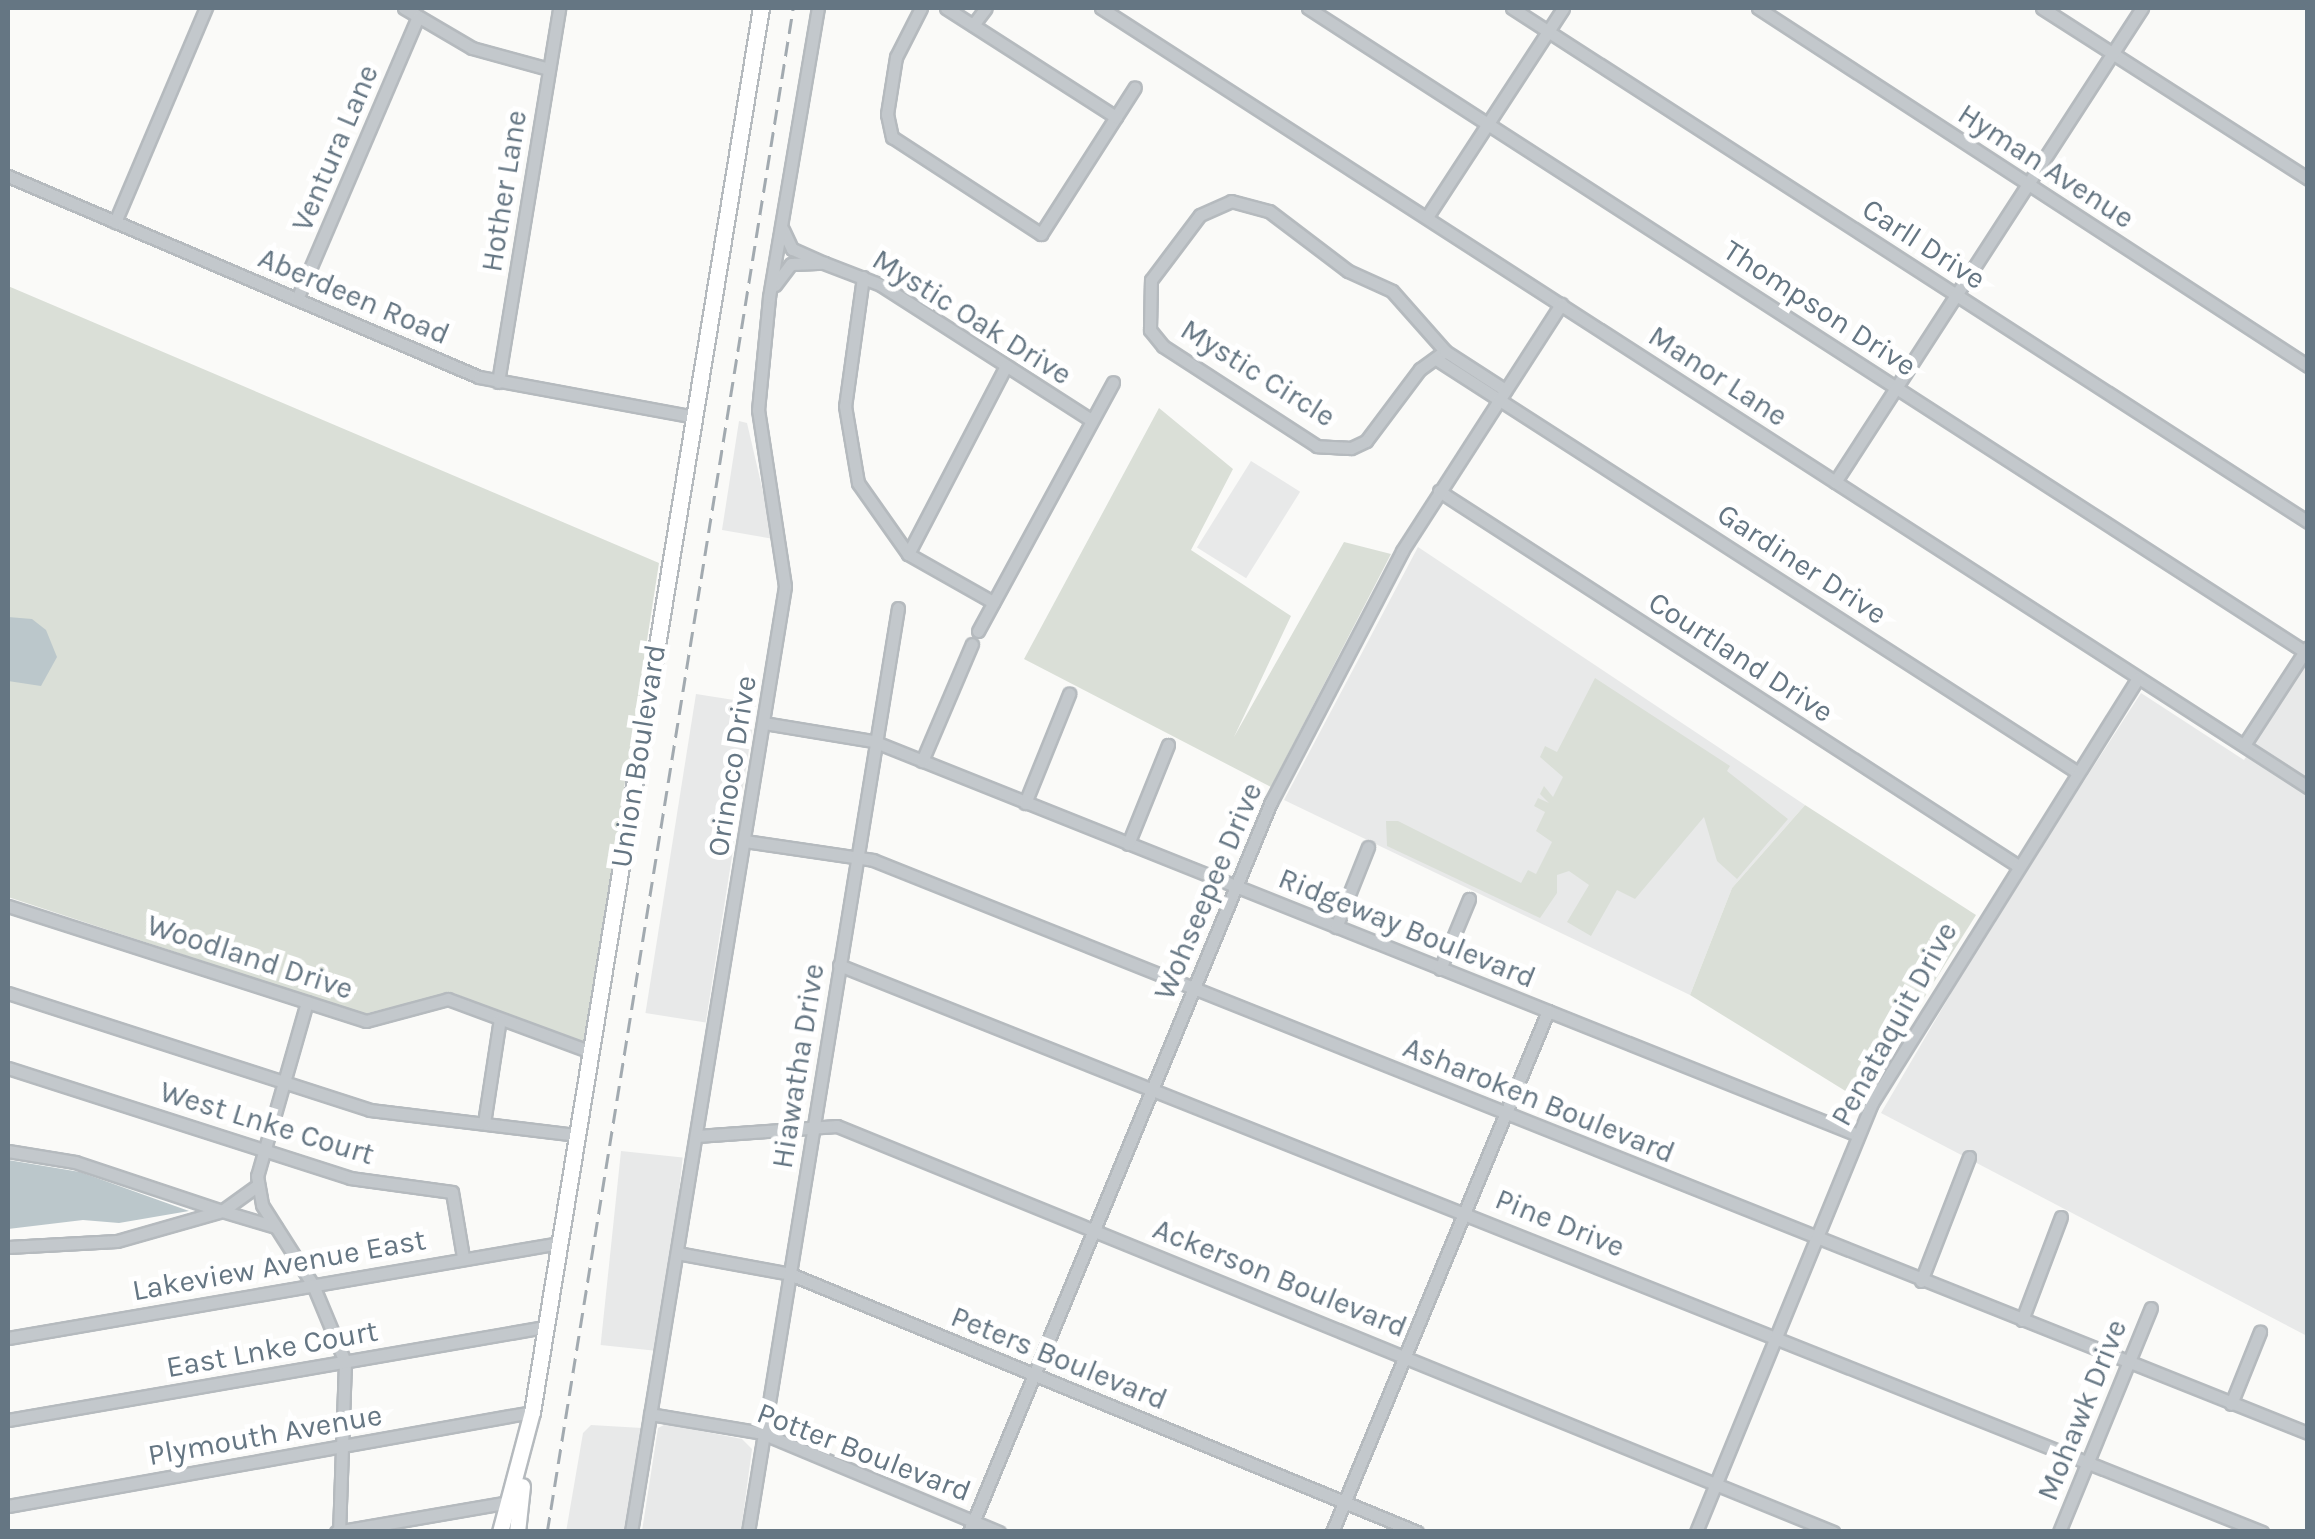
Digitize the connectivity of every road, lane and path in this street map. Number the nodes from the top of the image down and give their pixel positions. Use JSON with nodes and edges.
{"nodes":[{"id":1,"x":206,"y":8,"type":"edge"},
{"id":2,"x":404,"y":8,"type":"edge"},
{"id":3,"x":559,"y":8,"type":"edge"},
{"id":4,"x":761,"y":8,"type":"edge"},
{"id":5,"x":818,"y":8,"type":"edge"},
{"id":6,"x":922,"y":8,"type":"edge"},
{"id":7,"x":946,"y":8,"type":"edge"},
{"id":8,"x":1101,"y":8,"type":"edge"},
{"id":9,"x":1308,"y":8,"type":"edge"},
{"id":10,"x":1512,"y":8,"type":"edge"},
{"id":11,"x":1563,"y":8,"type":"edge"},
{"id":12,"x":1758,"y":8,"type":"edge"},
{"id":13,"x":2042,"y":8,"type":"edge"},
{"id":14,"x":2142,"y":8,"type":"edge"},
{"id":15,"x":980,"y":15,"type":"edge"},
{"id":16,"x":418,"y":17,"type":"junction"},
{"id":17,"x":1548,"y":30,"type":"junction"},
{"id":18,"x":2112,"y":53,"type":"junction"},
{"id":19,"x":549,"y":69,"type":"junction"},
{"id":20,"x":1135,"y":87,"type":"dead end"},
{"id":21,"x":1116,"y":117,"type":"junction"},
{"id":22,"x":1489,"y":124,"type":"junction"},
{"id":23,"x":8,"y":176,"type":"edge"},
{"id":24,"x":2308,"y":179,"type":"edge"},
{"id":25,"x":2027,"y":184,"type":"junction"},
{"id":26,"x":1427,"y":217,"type":"junction"},
{"id":27,"x":114,"y":222,"type":"junction"},
{"id":28,"x":782,"y":222,"type":"junction"},
{"id":29,"x":824,"y":263,"type":"junction"},
{"id":30,"x":863,"y":277,"type":"junction"},
{"id":31,"x":1955,"y":294,"type":"junction"},
{"id":32,"x":769,"y":298,"type":"junction"},
{"id":33,"x":298,"y":299,"type":"junction"},
{"id":34,"x":1561,"y":304,"type":"junction"},
{"id":35,"x":1442,"y":356,"type":"junction"},
{"id":36,"x":1006,"y":366,"type":"junction"},
{"id":37,"x":2308,"y":366,"type":"edge"},
{"id":38,"x":498,"y":382,"type":"junction"},
{"id":39,"x":1113,"y":382,"type":"dead end"},
{"id":40,"x":1896,"y":387,"type":"junction"},
{"id":41,"x":1503,"y":394,"type":"junction"},
{"id":42,"x":694,"y":417,"type":"junction"},
{"id":43,"x":1091,"y":420,"type":"junction"},
{"id":44,"x":1835,"y":482,"type":"junction"},
{"id":45,"x":1439,"y":491,"type":"junction"},
{"id":46,"x":2308,"y":522,"type":"edge"},
{"id":47,"x":908,"y":554,"type":"junction"},
{"id":48,"x":994,"y":602,"type":"junction"},
{"id":49,"x":898,"y":608,"type":"dead end"},
{"id":50,"x":978,"y":631,"type":"dead end"},
{"id":51,"x":972,"y":644,"type":"dead end"},
{"id":52,"x":2306,"y":649,"type":"edge"},
{"id":53,"x":2138,"y":678,"type":"junction"},
{"id":54,"x":1069,"y":694,"type":"dead end"},
{"id":55,"x":764,"y":723,"type":"junction"},
{"id":56,"x":874,"y":741,"type":"junction"},
{"id":57,"x":1168,"y":745,"type":"dead end"},
{"id":58,"x":2244,"y":745,"type":"junction"},
{"id":59,"x":922,"y":761,"type":"junction"},
{"id":60,"x":2077,"y":772,"type":"junction"},
{"id":61,"x":2308,"y":787,"type":"edge"},
{"id":62,"x":1025,"y":803,"type":"junction"},
{"id":63,"x":745,"y":841,"type":"junction"},
{"id":64,"x":1128,"y":844,"type":"junction"},
{"id":65,"x":1368,"y":847,"type":"dead end"},
{"id":66,"x":857,"y":858,"type":"junction"},
{"id":67,"x":2017,"y":864,"type":"junction"},
{"id":68,"x":1236,"y":888,"type":"junction"},
{"id":69,"x":1469,"y":899,"type":"dead end"},
{"id":70,"x":8,"y":906,"type":"edge"},
{"id":71,"x":1336,"y":926,"type":"junction"},
{"id":72,"x":838,"y":965,"type":"junction"},
{"id":73,"x":1440,"y":969,"type":"junction"},
{"id":74,"x":1193,"y":988,"type":"junction"},
{"id":75,"x":8,"y":993,"type":"edge"},
{"id":76,"x":306,"y":1002,"type":"junction"},
{"id":77,"x":1548,"y":1011,"type":"junction"},
{"id":78,"x":500,"y":1019,"type":"junction"},
{"id":79,"x":591,"y":1052,"type":"junction"},
{"id":80,"x":8,"y":1068,"type":"edge"},
{"id":81,"x":280,"y":1081,"type":"junction"},
{"id":82,"x":1152,"y":1089,"type":"junction"},
{"id":83,"x":1505,"y":1113,"type":"junction"},
{"id":84,"x":484,"y":1123,"type":"junction"},
{"id":85,"x":814,"y":1123,"type":"junction"},
{"id":86,"x":577,"y":1135,"type":"junction"},
{"id":87,"x":1858,"y":1135,"type":"junction"},
{"id":88,"x":696,"y":1136,"type":"junction"},
{"id":89,"x":8,"y":1150,"type":"edge"},
{"id":90,"x":261,"y":1150,"type":"junction"},
{"id":91,"x":1969,"y":1157,"type":"dead end"},
{"id":92,"x":258,"y":1185,"type":"junction"},
{"id":93,"x":222,"y":1211,"type":"junction"},
{"id":94,"x":1464,"y":1211,"type":"junction"},
{"id":95,"x":2061,"y":1218,"type":"dead end"},
{"id":96,"x":276,"y":1227,"type":"junction"},
{"id":97,"x":1093,"y":1228,"type":"junction"},
{"id":98,"x":1816,"y":1238,"type":"junction"},
{"id":99,"x":559,"y":1244,"type":"junction"},
{"id":100,"x":8,"y":1247,"type":"edge"},
{"id":101,"x":677,"y":1252,"type":"junction"},
{"id":102,"x":463,"y":1257,"type":"junction"},
{"id":103,"x":790,"y":1274,"type":"junction"},
{"id":104,"x":1922,"y":1280,"type":"junction"},
{"id":105,"x":313,"y":1285,"type":"junction"},
{"id":106,"x":2151,"y":1308,"type":"dead end"},
{"id":107,"x":2022,"y":1320,"type":"junction"},
{"id":108,"x":546,"y":1327,"type":"junction"},
{"id":109,"x":2260,"y":1332,"type":"dead end"},
{"id":110,"x":1776,"y":1336,"type":"junction"},
{"id":111,"x":8,"y":1338,"type":"edge"},
{"id":112,"x":1404,"y":1356,"type":"junction"},
{"id":113,"x":345,"y":1362,"type":"junction"},
{"id":114,"x":2128,"y":1362,"type":"junction"},
{"id":115,"x":1033,"y":1375,"type":"junction"},
{"id":116,"x":2230,"y":1404,"type":"junction"},
{"id":117,"x":532,"y":1412,"type":"junction"},
{"id":118,"x":650,"y":1414,"type":"junction"},
{"id":119,"x":8,"y":1420,"type":"edge"},
{"id":120,"x":528,"y":1432,"type":"junction"},
{"id":121,"x":762,"y":1433,"type":"junction"},
{"id":122,"x":2308,"y":1433,"type":"edge"},
{"id":123,"x":344,"y":1446,"type":"junction"},
{"id":124,"x":2087,"y":1462,"type":"junction"},
{"id":125,"x":1716,"y":1483,"type":"junction"},
{"id":126,"x":510,"y":1502,"type":"junction"},
{"id":127,"x":1345,"y":1502,"type":"junction"},
{"id":128,"x":8,"y":1506,"type":"edge"},
{"id":129,"x":971,"y":1526,"type":"edge"},
{"id":130,"x":338,"y":1531,"type":"edge"},
{"id":131,"x":500,"y":1532,"type":"edge"},
{"id":132,"x":516,"y":1532,"type":"edge"},
{"id":133,"x":631,"y":1532,"type":"edge"},
{"id":134,"x":748,"y":1532,"type":"edge"},
{"id":135,"x":1000,"y":1532,"type":"edge"},
{"id":136,"x":1332,"y":1532,"type":"edge"},
{"id":137,"x":1417,"y":1532,"type":"edge"},
{"id":138,"x":1696,"y":1532,"type":"edge"},
{"id":139,"x":1833,"y":1532,"type":"edge"},
{"id":140,"x":2059,"y":1532,"type":"edge"},
{"id":141,"x":2262,"y":1532,"type":"edge"}],
"edges":[{"from":1,"to":27,"type":"street"},
{"from":2,"to":16,"type":"street"},
{"from":3,"to":19,"type":"street","name":"Hother Lane"},
{"from":4,"to":42,"type":"main road","name":"Union Boulevard"},
{"from":5,"to":28,"type":"street","name":"Orinoco Drive"},
{"from":6,"to":21,"type":"street"},
{"from":7,"to":15,"type":"street"},
{"from":8,"to":26,"type":"street","name":"Manor Lane"},
{"from":9,"to":22,"type":"street","name":"Thompson Drive"},
{"from":10,"to":17,"type":"street","name":"Carll Drive"},
{"from":11,"to":17,"type":"street"},
{"from":12,"to":25,"type":"street","name":"Hyman Avenue"},
{"from":13,"to":18,"type":"street"},
{"from":14,"to":18,"type":"street"},
{"from":15,"to":21,"type":"street"},
{"from":16,"to":19,"type":"street"},
{"from":16,"to":33,"type":"street","name":"Ventura Lane"},
{"from":17,"to":22,"type":"street"},
{"from":17,"to":31,"type":"street","name":"Carll Drive"},
{"from":18,"to":24,"type":"street"},
{"from":18,"to":25,"type":"street"},
{"from":19,"to":38,"type":"street","name":"Hother Lane"},
{"from":20,"to":21,"type":"street"},
{"from":22,"to":26,"type":"street"},
{"from":22,"to":40,"type":"street","name":"Thompson Drive"},
{"from":23,"to":27,"type":"street","name":"Aberdeen Road"},
{"from":25,"to":31,"type":"street"},
{"from":25,"to":37,"type":"street","name":"Hyman Avenue"},
{"from":26,"to":34,"type":"street","name":"Manor Lane"},
{"from":27,"to":33,"type":"street","name":"Aberdeen Road"},
{"from":28,"to":29,"type":"street","name":"Mystic Oak Drive"},
{"from":28,"to":32,"type":"street","name":"Orinoco Drive"},
{"from":29,"to":30,"type":"street","name":"Mystic Oak Drive"},
{"from":29,"to":32,"type":"street","name":"Mystic Oak Drive"},
{"from":30,"to":36,"type":"street","name":"Mystic Oak Drive"},
{"from":30,"to":47,"type":"street"},
{"from":31,"to":40,"type":"street"},
{"from":31,"to":46,"type":"street","name":"Carll Drive"},
{"from":32,"to":55,"type":"street","name":"Orinoco Drive"},
{"from":33,"to":38,"type":"street","name":"Aberdeen Road"},
{"from":34,"to":41,"type":"street","name":"Wohseepee Drive"},
{"from":34,"to":44,"type":"street","name":"Manor Lane"},
{"from":35,"to":35,"type":"street","name":"Mystic Circle"},
{"from":35,"to":41,"type":"street","name":"Mystic Circle"},
{"from":36,"to":43,"type":"street","name":"Mystic Oak Drive"},
{"from":36,"to":47,"type":"street"},
{"from":38,"to":42,"type":"street","name":"Aberdeen Road"},
{"from":39,"to":43,"type":"street"},
{"from":40,"to":44,"type":"street"},
{"from":40,"to":52,"type":"street","name":"Thompson Drive"},
{"from":41,"to":45,"type":"street","name":"Wohseepee Drive"},
{"from":41,"to":60,"type":"street","name":"Gardiner Drive"},
{"from":42,"to":79,"type":"main road","name":"Union Boulevard"},
{"from":43,"to":48,"type":"street"},
{"from":44,"to":53,"type":"street","name":"Manor Lane"},
{"from":45,"to":67,"type":"street","name":"Courtland Drive"},
{"from":45,"to":68,"type":"street","name":"Wohseepee Drive"},
{"from":47,"to":48,"type":"street"},
{"from":48,"to":50,"type":"street"},
{"from":49,"to":56,"type":"street","name":"Hiawatha Drive"},
{"from":51,"to":59,"type":"street"},
{"from":52,"to":58,"type":"street"},
{"from":53,"to":58,"type":"street","name":"Manor Lane"},
{"from":53,"to":60,"type":"street","name":"Penataquit Drive"},
{"from":54,"to":62,"type":"street"},
{"from":55,"to":56,"type":"street","name":"Ridgeway Boulevard"},
{"from":55,"to":63,"type":"street","name":"Orinoco Drive"},
{"from":56,"to":59,"type":"street","name":"Ridgeway Boulevard"},
{"from":56,"to":66,"type":"street","name":"Hiawatha Drive"},
{"from":57,"to":64,"type":"street"},
{"from":58,"to":61,"type":"street","name":"Manor Lane"},
{"from":59,"to":62,"type":"street","name":"Ridgeway Boulevard"},
{"from":60,"to":67,"type":"street","name":"Penataquit Drive"},
{"from":62,"to":64,"type":"street","name":"Ridgeway Boulevard"},
{"from":63,"to":66,"type":"street","name":"Asharoken Boulevard"},
{"from":63,"to":88,"type":"street","name":"Orinoco Drive"},
{"from":64,"to":68,"type":"street","name":"Ridgeway Boulevard"},
{"from":65,"to":71,"type":"street"},
{"from":66,"to":72,"type":"street","name":"Hiawatha Drive"},
{"from":66,"to":74,"type":"street","name":"Asharoken Boulevard"},
{"from":67,"to":87,"type":"street","name":"Penataquit Drive"},
{"from":68,"to":71,"type":"street","name":"Ridgeway Boulevard"},
{"from":68,"to":74,"type":"street","name":"Wohseepee Drive"},
{"from":69,"to":73,"type":"street"},
{"from":70,"to":76,"type":"street","name":"Woodland Drive"},
{"from":71,"to":73,"type":"street","name":"Ridgeway Boulevard"},
{"from":72,"to":82,"type":"street","name":"Pine Drive"},
{"from":72,"to":85,"type":"street","name":"Hiawatha Drive"},
{"from":73,"to":77,"type":"street","name":"Ridgeway Boulevard"},
{"from":74,"to":82,"type":"street","name":"Wohseepee Drive"},
{"from":74,"to":83,"type":"street","name":"Asharoken Boulevard"},
{"from":75,"to":81,"type":"street"},
{"from":76,"to":78,"type":"street","name":"Woodland Drive"},
{"from":76,"to":81,"type":"street"},
{"from":77,"to":83,"type":"street"},
{"from":77,"to":87,"type":"street","name":"Ridgeway Boulevard"},
{"from":78,"to":79,"type":"street","name":"Woodland Drive"},
{"from":78,"to":84,"type":"street"},
{"from":79,"to":86,"type":"main road","name":"Union Boulevard"},
{"from":80,"to":90,"type":"street","name":"West Lnke Court"},
{"from":81,"to":84,"type":"street"},
{"from":81,"to":90,"type":"street"},
{"from":82,"to":94,"type":"street","name":"Pine Drive"},
{"from":82,"to":97,"type":"street","name":"Wohseepee Drive"},
{"from":83,"to":94,"type":"street"},
{"from":83,"to":98,"type":"street","name":"Asharoken Boulevard"},
{"from":84,"to":86,"type":"street"},
{"from":85,"to":88,"type":"street","name":"Ackerson Boulevard"},
{"from":85,"to":97,"type":"street","name":"Ackerson Boulevard"},
{"from":85,"to":103,"type":"street","name":"Hiawatha Drive"},
{"from":86,"to":99,"type":"main road","name":"Union Boulevard"},
{"from":87,"to":98,"type":"street","name":"Penataquit Drive"},
{"from":88,"to":101,"type":"street","name":"Orinoco Drive"},
{"from":89,"to":93,"type":"street"},
{"from":90,"to":92,"type":"street"},
{"from":90,"to":102,"type":"street","name":"West Lnke Court"},
{"from":91,"to":104,"type":"street"},
{"from":92,"to":93,"type":"street"},
{"from":92,"to":96,"type":"street"},
{"from":93,"to":96,"type":"street"},
{"from":93,"to":100,"type":"street"},
{"from":94,"to":110,"type":"street","name":"Pine Drive"},
{"from":94,"to":112,"type":"street"},
{"from":95,"to":107,"type":"street"},
{"from":96,"to":105,"type":"street"},
{"from":97,"to":112,"type":"street","name":"Ackerson Boulevard"},
{"from":97,"to":115,"type":"street","name":"Wohseepee Drive"},
{"from":98,"to":104,"type":"street","name":"Asharoken Boulevard"},
{"from":98,"to":110,"type":"street","name":"Penataquit Drive"},
{"from":99,"to":102,"type":"street","name":"Lakeview Avenue East"},
{"from":99,"to":108,"type":"main road","name":"Union Boulevard"},
{"from":101,"to":103,"type":"street","name":"Peters Boulevard"},
{"from":101,"to":118,"type":"street","name":"Orinoco Drive"},
{"from":102,"to":105,"type":"street","name":"Lakeview Avenue East"},
{"from":103,"to":115,"type":"street","name":"Peters Boulevard"},
{"from":103,"to":121,"type":"street","name":"Hiawatha Drive"},
{"from":104,"to":107,"type":"street","name":"Asharoken Boulevard"},
{"from":105,"to":111,"type":"street","name":"Lakeview Avenue East"},
{"from":105,"to":113,"type":"street"},
{"from":106,"to":114,"type":"street","name":"Mohawk Drive"},
{"from":107,"to":114,"type":"street","name":"Asharoken Boulevard"},
{"from":108,"to":113,"type":"street","name":"East Lnke Court"},
{"from":108,"to":117,"type":"main road","name":"Union Boulevard"},
{"from":109,"to":116,"type":"street"},
{"from":110,"to":124,"type":"street","name":"Pine Drive"},
{"from":110,"to":125,"type":"street","name":"Penataquit Drive"},
{"from":112,"to":125,"type":"street","name":"Ackerson Boulevard"},
{"from":112,"to":127,"type":"street"},
{"from":113,"to":119,"type":"street","name":"East Lnke Court"},
{"from":113,"to":123,"type":"street"},
{"from":114,"to":116,"type":"street","name":"Asharoken Boulevard"},
{"from":114,"to":124,"type":"street","name":"Mohawk Drive"},
{"from":115,"to":127,"type":"street","name":"Peters Boulevard"},
{"from":115,"to":129,"type":"street","name":"Wohseepee Drive"},
{"from":116,"to":122,"type":"street","name":"Asharoken Boulevard"},
{"from":117,"to":120,"type":"main road","name":"Union Boulevard"},
{"from":117,"to":123,"type":"street","name":"Plymouth Avenue"},
{"from":118,"to":121,"type":"street","name":"Potter Boulevard"},
{"from":118,"to":133,"type":"street","name":"Orinoco Drive"},
{"from":120,"to":126,"type":"main road","name":"Union Boulevard"},
{"from":120,"to":132,"type":"main road"},
{"from":121,"to":129,"type":"street","name":"Potter Boulevard"},
{"from":121,"to":134,"type":"street","name":"Hiawatha Drive"},
{"from":123,"to":128,"type":"street","name":"Plymouth Avenue"},
{"from":123,"to":130,"type":"street"},
{"from":124,"to":140,"type":"street","name":"Mohawk Drive"},
{"from":124,"to":141,"type":"street","name":"Pine Drive"},
{"from":125,"to":138,"type":"street","name":"Penataquit Drive"},
{"from":125,"to":139,"type":"street","name":"Ackerson Boulevard"},
{"from":126,"to":130,"type":"street"},
{"from":126,"to":131,"type":"main road","name":"Union Boulevard"},
{"from":127,"to":136,"type":"street"},
{"from":127,"to":137,"type":"street","name":"Peters Boulevard"},
{"from":129,"to":135,"type":"street","name":"Potter Boulevard"}]}
